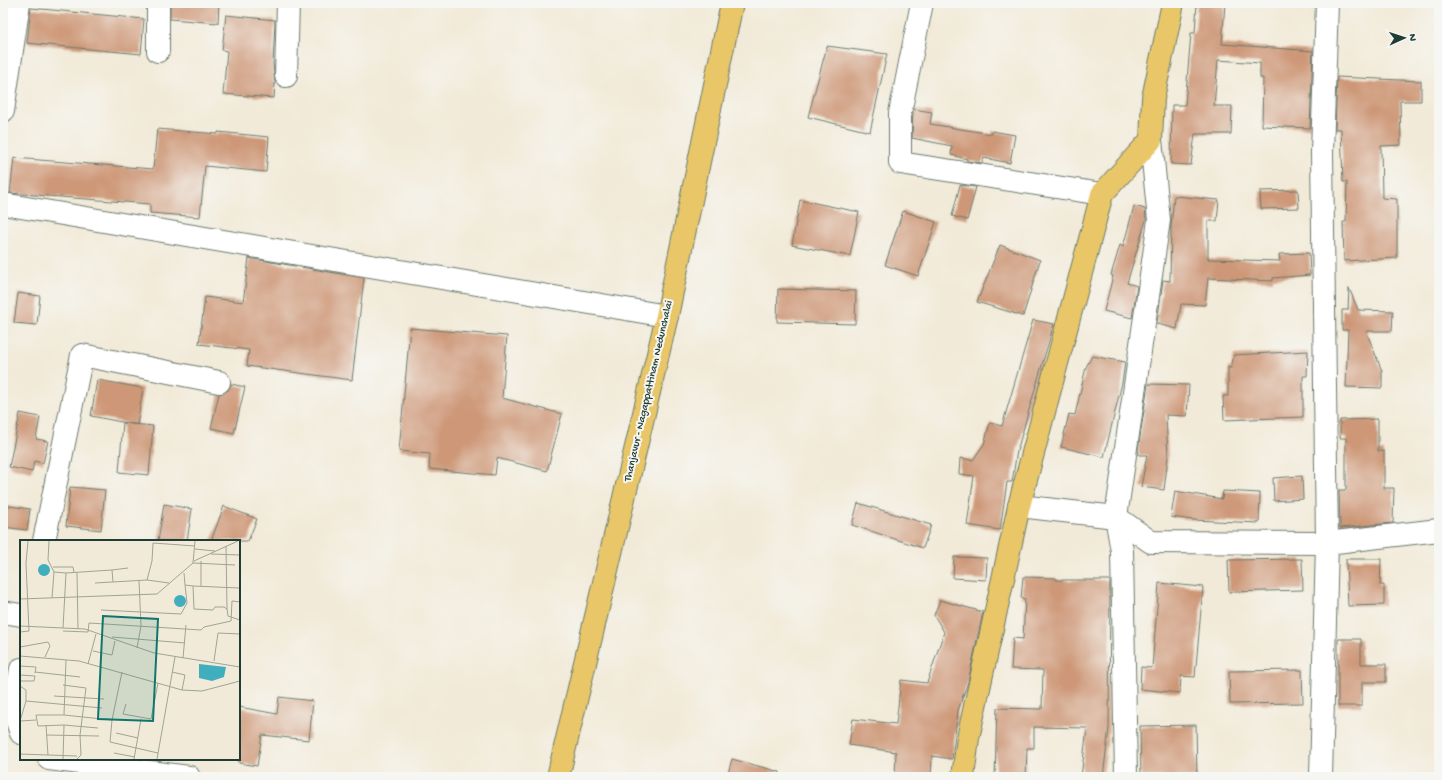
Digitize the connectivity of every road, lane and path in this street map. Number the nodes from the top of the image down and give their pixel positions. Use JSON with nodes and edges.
{"nodes":[{"id":1,"x":19,"y":3,"type":"edge"},
{"id":2,"x":158,"y":3,"type":"edge"},
{"id":3,"x":288,"y":3,"type":"edge"},
{"id":4,"x":732,"y":3,"type":"edge"},
{"id":5,"x":922,"y":3,"type":"edge"},
{"id":6,"x":1174,"y":3,"type":"edge"},
{"id":7,"x":1327,"y":3,"type":"edge"},
{"id":8,"x":158,"y":51,"type":"dead end"},
{"id":9,"x":286,"y":76,"type":"dead end"},
{"id":10,"x":3,"y":110,"type":"edge"},
{"id":11,"x":1151,"y":140,"type":"junction"},
{"id":12,"x":1102,"y":194,"type":"junction"},
{"id":13,"x":3,"y":204,"type":"edge"},
{"id":14,"x":667,"y":316,"type":"junction"},
{"id":15,"x":219,"y":382,"type":"dead end"},
{"id":16,"x":1019,"y":506,"type":"junction"},
{"id":17,"x":1116,"y":517,"type":"junction"},
{"id":18,"x":1439,"y":530,"type":"edge"},
{"id":19,"x":44,"y":540,"type":"edge"},
{"id":20,"x":1326,"y":544,"type":"junction"},
{"id":21,"x":3,"y":612,"type":"edge"},
{"id":22,"x":20,"y":615,"type":"edge"},
{"id":23,"x":20,"y":674,"type":"edge"},
{"id":24,"x":20,"y":730,"type":"edge"},
{"id":25,"x":57,"y":760,"type":"edge"},
{"id":26,"x":189,"y":777,"type":"edge"},
{"id":27,"x":558,"y":777,"type":"edge"},
{"id":28,"x":963,"y":777,"type":"edge"},
{"id":29,"x":1126,"y":777,"type":"edge"},
{"id":30,"x":1321,"y":777,"type":"edge"}],
"edges":[{"from":1,"to":10,"type":"street"},
{"from":2,"to":8,"type":"street"},
{"from":3,"to":9,"type":"street"},
{"from":4,"to":14,"type":"main road","name":"Thanjavur - Nagappattinam Nedunchalai"},
{"from":5,"to":12,"type":"street"},
{"from":6,"to":11,"type":"main road"},
{"from":7,"to":20,"type":"street"},
{"from":11,"to":12,"type":"main road"},
{"from":11,"to":17,"type":"street"},
{"from":12,"to":16,"type":"main road"},
{"from":13,"to":14,"type":"street"},
{"from":14,"to":27,"type":"main road","name":"Thanjavur - Nagappattinam Nedunchalai"},
{"from":15,"to":19,"type":"street"},
{"from":16,"to":17,"type":"street"},
{"from":16,"to":28,"type":"main road"},
{"from":17,"to":20,"type":"street"},
{"from":17,"to":29,"type":"street"},
{"from":18,"to":20,"type":"street"},
{"from":20,"to":30,"type":"street"},
{"from":21,"to":22,"type":"street"},
{"from":23,"to":24,"type":"street"},
{"from":25,"to":26,"type":"street"}]}
